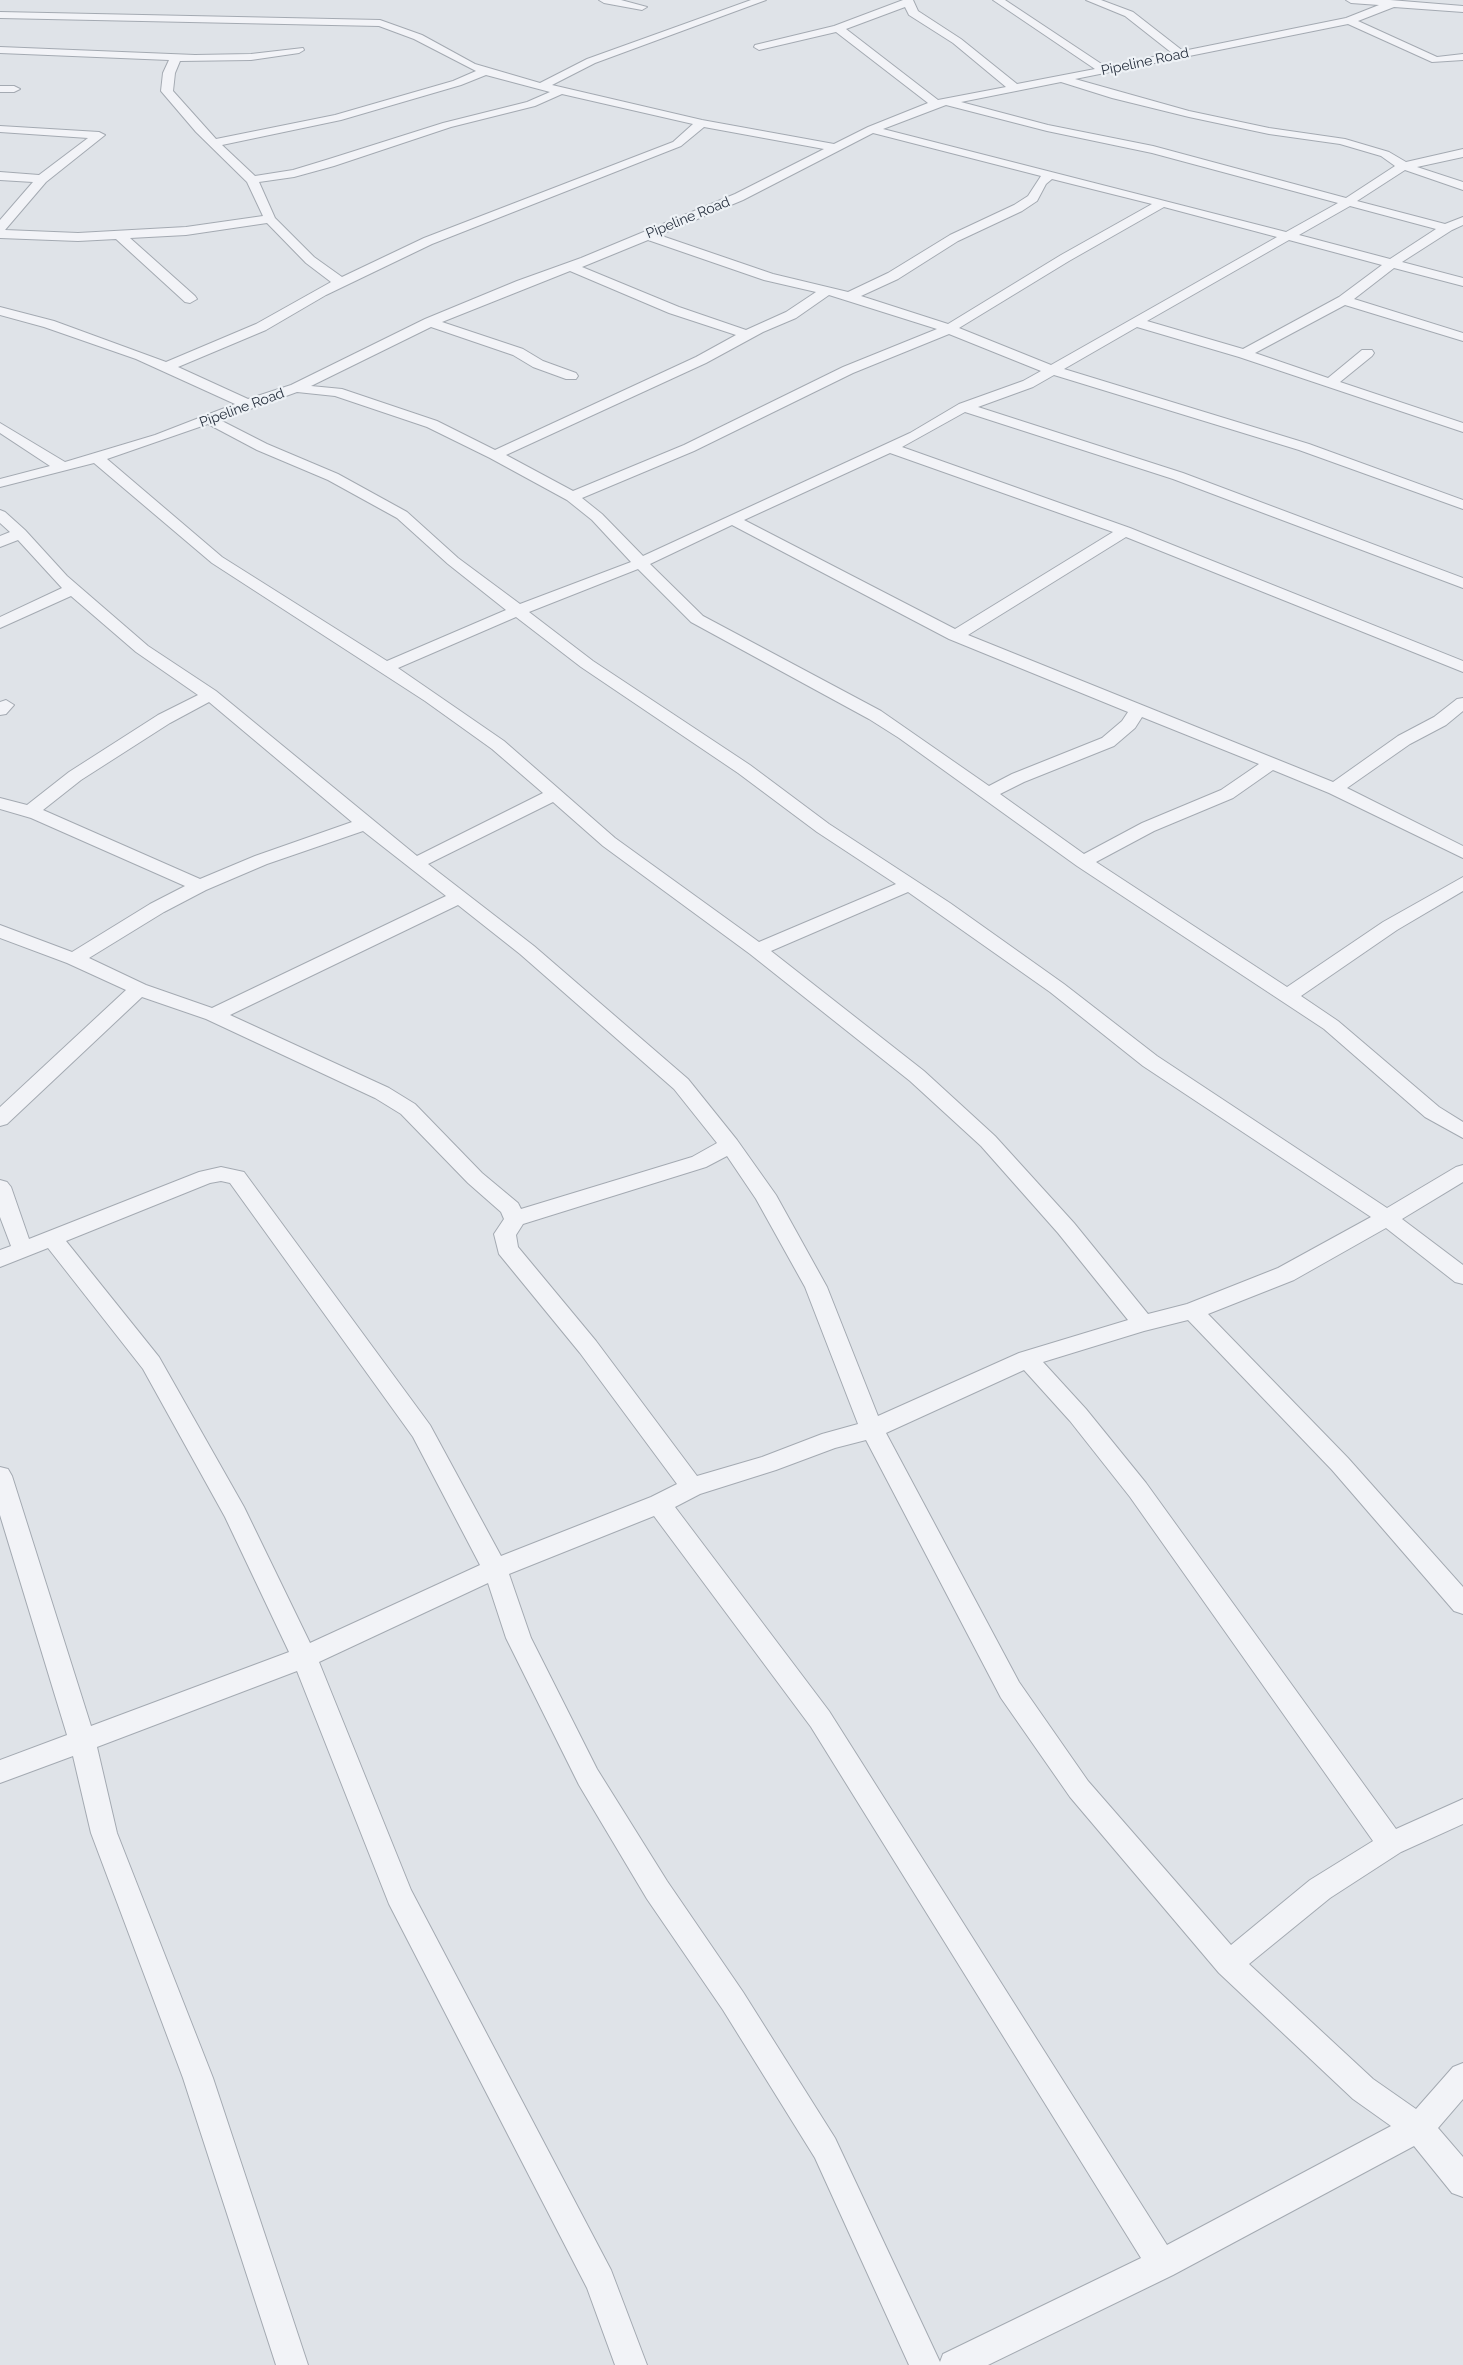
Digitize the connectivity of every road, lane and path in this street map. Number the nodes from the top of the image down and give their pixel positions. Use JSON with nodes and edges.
{"nodes":[{"id":1,"x":604,"y":0,"type":"edge"},
{"id":2,"x":761,"y":0,"type":"edge"},
{"id":3,"x":998,"y":0,"type":"edge"},
{"id":4,"x":1091,"y":0,"type":"edge"},
{"id":5,"x":1351,"y":0,"type":"edge"},
{"id":6,"x":1432,"y":0,"type":"edge"},
{"id":7,"x":909,"y":4,"type":"edge"},
{"id":8,"x":1391,"y":4,"type":"junction"},
{"id":9,"x":1418,"y":5,"type":"junction"},
{"id":10,"x":642,"y":7,"type":"dead end"},
{"id":11,"x":1463,"y":9,"type":"edge"},
{"id":12,"x":0,"y":15,"type":"edge"},
{"id":13,"x":1349,"y":21,"type":"junction"},
{"id":14,"x":838,"y":28,"type":"junction"},
{"id":15,"x":759,"y":47,"type":"dead end"},
{"id":16,"x":0,"y":50,"type":"edge"},
{"id":17,"x":299,"y":51,"type":"dead end"},
{"id":18,"x":1180,"y":54,"type":"junction"},
{"id":19,"x":176,"y":57,"type":"junction"},
{"id":20,"x":1463,"y":57,"type":"edge"},
{"id":21,"x":1436,"y":60,"type":"junction"},
{"id":22,"x":1452,"y":68,"type":"dead end"},
{"id":23,"x":1104,"y":70,"type":"junction"},
{"id":24,"x":486,"y":71,"type":"junction"},
{"id":25,"x":1062,"y":78,"type":"junction"},
{"id":26,"x":540,"y":87,"type":"junction"},
{"id":27,"x":0,"y":88,"type":"edge"},
{"id":28,"x":1015,"y":88,"type":"junction"},
{"id":29,"x":14,"y":89,"type":"dead end"},
{"id":30,"x":558,"y":92,"type":"junction"},
{"id":31,"x":941,"y":103,"type":"junction"},
{"id":32,"x":702,"y":123,"type":"junction"},
{"id":33,"x":0,"y":129,"type":"edge"},
{"id":34,"x":872,"y":129,"type":"junction"},
{"id":35,"x":214,"y":143,"type":"junction"},
{"id":36,"x":836,"y":148,"type":"junction"},
{"id":37,"x":1463,"y":153,"type":"edge"},
{"id":38,"x":1404,"y":166,"type":"junction"},
{"id":39,"x":0,"y":176,"type":"edge"},
{"id":40,"x":1050,"y":176,"type":"junction"},
{"id":41,"x":42,"y":179,"type":"junction"},
{"id":42,"x":252,"y":180,"type":"junction"},
{"id":43,"x":1463,"y":186,"type":"edge"},
{"id":44,"x":1162,"y":203,"type":"junction"},
{"id":45,"x":1346,"y":203,"type":"junction"},
{"id":46,"x":270,"y":219,"type":"junction"},
{"id":47,"x":1463,"y":221,"type":"edge"},
{"id":48,"x":2,"y":223,"type":"edge"},
{"id":49,"x":1447,"y":228,"type":"junction"},
{"id":50,"x":1463,"y":231,"type":"edge"},
{"id":51,"x":0,"y":234,"type":"edge"},
{"id":52,"x":118,"y":234,"type":"junction"},
{"id":53,"x":646,"y":235,"type":"junction"},
{"id":54,"x":1286,"y":236,"type":"junction"},
{"id":55,"x":1392,"y":263,"type":"junction"},
{"id":56,"x":570,"y":267,"type":"junction"},
{"id":57,"x":1463,"y":282,"type":"edge"},
{"id":58,"x":341,"y":283,"type":"junction"},
{"id":59,"x":825,"y":291,"type":"junction"},
{"id":60,"x":849,"y":296,"type":"junction"},
{"id":61,"x":190,"y":299,"type":"dead end"},
{"id":62,"x":1344,"y":300,"type":"junction"},
{"id":63,"x":0,"y":311,"type":"edge"},
{"id":64,"x":430,"y":322,"type":"junction"},
{"id":65,"x":1136,"y":322,"type":"junction"},
{"id":66,"x":949,"y":330,"type":"junction"},
{"id":67,"x":748,"y":335,"type":"junction"},
{"id":68,"x":1463,"y":337,"type":"edge"},
{"id":69,"x":1367,"y":353,"type":"dead end"},
{"id":70,"x":1244,"y":354,"type":"junction"},
{"id":71,"x":165,"y":367,"type":"junction"},
{"id":72,"x":1052,"y":370,"type":"junction"},
{"id":73,"x":571,"y":376,"type":"dead end"},
{"id":74,"x":1331,"y":382,"type":"junction"},
{"id":75,"x":296,"y":388,"type":"junction"},
{"id":76,"x":248,"y":404,"type":"junction"},
{"id":77,"x":964,"y":407,"type":"junction"},
{"id":78,"x":1463,"y":410,"type":"edge"},
{"id":79,"x":210,"y":420,"type":"junction"},
{"id":80,"x":1445,"y":421,"type":"junction"},
{"id":81,"x":0,"y":427,"type":"edge"},
{"id":82,"x":1463,"y":428,"type":"edge"},
{"id":83,"x":887,"y":447,"type":"junction"},
{"id":84,"x":495,"y":455,"type":"junction"},
{"id":85,"x":97,"y":458,"type":"junction"},
{"id":86,"x":61,"y":465,"type":"junction"},
{"id":87,"x":0,"y":483,"type":"edge"},
{"id":88,"x":573,"y":497,"type":"junction"},
{"id":89,"x":1463,"y":506,"type":"edge"},
{"id":90,"x":0,"y":515,"type":"edge"},
{"id":91,"x":733,"y":520,"type":"junction"},
{"id":92,"x":1125,"y":531,"type":"junction"},
{"id":93,"x":20,"y":533,"type":"junction"},
{"id":94,"x":0,"y":543,"type":"edge"},
{"id":95,"x":641,"y":563,"type":"junction"},
{"id":96,"x":1463,"y":583,"type":"edge"},
{"id":97,"x":74,"y":588,"type":"junction"},
{"id":98,"x":517,"y":612,"type":"junction"},
{"id":99,"x":0,"y":623,"type":"edge"},
{"id":100,"x":955,"y":636,"type":"junction"},
{"id":101,"x":1463,"y":667,"type":"edge"},
{"id":102,"x":385,"y":668,"type":"junction"},
{"id":103,"x":210,"y":695,"type":"junction"},
{"id":104,"x":1463,"y":703,"type":"edge"},
{"id":105,"x":1137,"y":711,"type":"junction"},
{"id":106,"x":1271,"y":764,"type":"junction"},
{"id":107,"x":1335,"y":789,"type":"junction"},
{"id":108,"x":555,"y":794,"type":"junction"},
{"id":109,"x":987,"y":794,"type":"junction"},
{"id":110,"x":0,"y":803,"type":"edge"},
{"id":111,"x":30,"y":813,"type":"junction"},
{"id":112,"x":365,"y":824,"type":"junction"},
{"id":113,"x":1463,"y":853,"type":"edge"},
{"id":114,"x":1083,"y":862,"type":"junction"},
{"id":115,"x":415,"y":864,"type":"junction"},
{"id":116,"x":1463,"y":883,"type":"edge"},
{"id":117,"x":909,"y":885,"type":"junction"},
{"id":118,"x":200,"y":886,"type":"junction"},
{"id":119,"x":458,"y":898,"type":"junction"},
{"id":120,"x":0,"y":932,"type":"edge"},
{"id":121,"x":756,"y":950,"type":"junction"},
{"id":122,"x":74,"y":959,"type":"junction"},
{"id":123,"x":139,"y":989,"type":"junction"},
{"id":124,"x":1286,"y":997,"type":"junction"},
{"id":125,"x":213,"y":1015,"type":"junction"},
{"id":126,"x":0,"y":1119,"type":"edge"},
{"id":127,"x":1463,"y":1131,"type":"edge"},
{"id":128,"x":730,"y":1145,"type":"junction"},
{"id":129,"x":1463,"y":1172,"type":"edge"},
{"id":130,"x":0,"y":1187,"type":"edge"},
{"id":131,"x":1387,"y":1218,"type":"junction"},
{"id":132,"x":515,"y":1219,"type":"junction"},
{"id":133,"x":53,"y":1240,"type":"junction"},
{"id":134,"x":23,"y":1251,"type":"junction"},
{"id":135,"x":0,"y":1259,"type":"edge"},
{"id":136,"x":1463,"y":1276,"type":"edge"},
{"id":137,"x":1192,"y":1311,"type":"junction"},
{"id":138,"x":1143,"y":1323,"type":"junction"},
{"id":139,"x":1027,"y":1359,"type":"junction"},
{"id":140,"x":872,"y":1429,"type":"junction"},
{"id":141,"x":0,"y":1476,"type":"edge"},
{"id":142,"x":692,"y":1488,"type":"junction"},
{"id":143,"x":659,"y":1504,"type":"junction"},
{"id":144,"x":495,"y":1569,"type":"junction"},
{"id":145,"x":1463,"y":1604,"type":"edge"},
{"id":146,"x":304,"y":1657,"type":"junction"},
{"id":147,"x":82,"y":1740,"type":"junction"},
{"id":148,"x":0,"y":1772,"type":"edge"},
{"id":149,"x":1463,"y":1811,"type":"edge"},
{"id":150,"x":1391,"y":1845,"type":"junction"},
{"id":151,"x":1229,"y":1964,"type":"junction"},
{"id":152,"x":1463,"y":2077,"type":"edge"},
{"id":153,"x":1418,"y":2128,"type":"junction"},
{"id":154,"x":1463,"y":2182,"type":"edge"},
{"id":155,"x":1162,"y":2264,"type":"junction"},
{"id":156,"x":292,"y":2365,"type":"edge"},
{"id":157,"x":631,"y":2365,"type":"edge"},
{"id":158,"x":925,"y":2365,"type":"edge"},
{"id":159,"x":954,"y":2365,"type":"edge"}],
"edges":[{"from":1,"to":10,"type":"street"},
{"from":2,"to":26,"type":"street"},
{"from":3,"to":23,"type":"street"},
{"from":4,"to":18,"type":"street"},
{"from":5,"to":8,"type":"street"},
{"from":6,"to":9,"type":"street"},
{"from":7,"to":14,"type":"street"},
{"from":7,"to":28,"type":"street"},
{"from":8,"to":9,"type":"street"},
{"from":8,"to":13,"type":"street","name":"Pipeline Road"},
{"from":9,"to":11,"type":"street"},
{"from":12,"to":24,"type":"street"},
{"from":13,"to":18,"type":"street","name":"Pipeline Road"},
{"from":13,"to":21,"type":"street"},
{"from":14,"to":15,"type":"street"},
{"from":14,"to":31,"type":"street"},
{"from":16,"to":19,"type":"street"},
{"from":17,"to":19,"type":"street"},
{"from":18,"to":23,"type":"street","name":"Pipeline Road"},
{"from":19,"to":35,"type":"street"},
{"from":20,"to":21,"type":"street"},
{"from":21,"to":22,"type":"street"},
{"from":23,"to":25,"type":"street","name":"Pipeline Road"},
{"from":24,"to":26,"type":"street"},
{"from":24,"to":35,"type":"street"},
{"from":25,"to":28,"type":"street","name":"Pipeline Road"},
{"from":25,"to":38,"type":"street"},
{"from":26,"to":30,"type":"street"},
{"from":27,"to":29,"type":"street"},
{"from":28,"to":31,"type":"street","name":"Pipeline Road"},
{"from":30,"to":32,"type":"street"},
{"from":30,"to":42,"type":"street"},
{"from":31,"to":34,"type":"street","name":"Pipeline Road"},
{"from":31,"to":45,"type":"street"},
{"from":32,"to":36,"type":"street"},
{"from":32,"to":58,"type":"street"},
{"from":33,"to":41,"type":"street"},
{"from":34,"to":36,"type":"street","name":"Pipeline Road"},
{"from":34,"to":40,"type":"street"},
{"from":35,"to":42,"type":"street"},
{"from":36,"to":53,"type":"street","name":"Pipeline Road"},
{"from":37,"to":38,"type":"street"},
{"from":38,"to":43,"type":"street"},
{"from":38,"to":45,"type":"street"},
{"from":39,"to":41,"type":"street"},
{"from":40,"to":44,"type":"street"},
{"from":40,"to":60,"type":"street"},
{"from":41,"to":48,"type":"street"},
{"from":42,"to":46,"type":"street"},
{"from":44,"to":54,"type":"street"},
{"from":44,"to":66,"type":"street"},
{"from":45,"to":49,"type":"street"},
{"from":45,"to":54,"type":"street"},
{"from":46,"to":52,"type":"street"},
{"from":46,"to":58,"type":"street"},
{"from":47,"to":49,"type":"street"},
{"from":49,"to":50,"type":"street"},
{"from":49,"to":55,"type":"street"},
{"from":51,"to":52,"type":"street"},
{"from":52,"to":61,"type":"street"},
{"from":53,"to":56,"type":"street","name":"Pipeline Road"},
{"from":53,"to":59,"type":"street"},
{"from":54,"to":55,"type":"street"},
{"from":54,"to":65,"type":"street"},
{"from":55,"to":57,"type":"street"},
{"from":55,"to":62,"type":"street"},
{"from":56,"to":64,"type":"street","name":"Pipeline Road"},
{"from":56,"to":67,"type":"street"},
{"from":58,"to":71,"type":"street"},
{"from":59,"to":60,"type":"street"},
{"from":59,"to":67,"type":"street"},
{"from":60,"to":66,"type":"street"},
{"from":62,"to":68,"type":"street"},
{"from":62,"to":70,"type":"street"},
{"from":63,"to":71,"type":"street"},
{"from":64,"to":73,"type":"street"},
{"from":64,"to":75,"type":"street","name":"Pipeline Road"},
{"from":65,"to":70,"type":"street"},
{"from":65,"to":72,"type":"street"},
{"from":66,"to":72,"type":"street"},
{"from":66,"to":88,"type":"street"},
{"from":67,"to":84,"type":"street"},
{"from":69,"to":74,"type":"street"},
{"from":70,"to":74,"type":"street"},
{"from":71,"to":76,"type":"street"},
{"from":72,"to":77,"type":"street"},
{"from":72,"to":89,"type":"street"},
{"from":74,"to":80,"type":"street"},
{"from":75,"to":76,"type":"street","name":"Pipeline Road"},
{"from":75,"to":84,"type":"street"},
{"from":76,"to":79,"type":"street","name":"Pipeline Road"},
{"from":77,"to":83,"type":"street"},
{"from":77,"to":96,"type":"street"},
{"from":78,"to":80,"type":"street"},
{"from":79,"to":85,"type":"street","name":"Pipeline Road"},
{"from":79,"to":98,"type":"street"},
{"from":80,"to":82,"type":"street"},
{"from":81,"to":86,"type":"street"},
{"from":83,"to":91,"type":"street"},
{"from":83,"to":92,"type":"street"},
{"from":84,"to":88,"type":"street"},
{"from":85,"to":86,"type":"street","name":"Pipeline Road"},
{"from":85,"to":102,"type":"street"},
{"from":86,"to":87,"type":"street","name":"Pipeline Road"},
{"from":88,"to":95,"type":"street"},
{"from":90,"to":93,"type":"street"},
{"from":91,"to":95,"type":"street"},
{"from":91,"to":100,"type":"street"},
{"from":92,"to":100,"type":"street"},
{"from":92,"to":101,"type":"street"},
{"from":93,"to":94,"type":"street"},
{"from":93,"to":97,"type":"street"},
{"from":95,"to":98,"type":"street"},
{"from":95,"to":109,"type":"street"},
{"from":97,"to":99,"type":"street"},
{"from":97,"to":103,"type":"street"},
{"from":98,"to":102,"type":"street"},
{"from":98,"to":117,"type":"street"},
{"from":100,"to":105,"type":"street"},
{"from":102,"to":108,"type":"street"},
{"from":103,"to":111,"type":"street"},
{"from":103,"to":112,"type":"street"},
{"from":104,"to":107,"type":"street"},
{"from":105,"to":106,"type":"street"},
{"from":105,"to":109,"type":"street"},
{"from":106,"to":107,"type":"street"},
{"from":106,"to":114,"type":"street"},
{"from":107,"to":113,"type":"street"},
{"from":108,"to":115,"type":"street"},
{"from":108,"to":121,"type":"street"},
{"from":109,"to":114,"type":"street"},
{"from":110,"to":111,"type":"street"},
{"from":111,"to":118,"type":"street"},
{"from":112,"to":115,"type":"street"},
{"from":112,"to":118,"type":"street"},
{"from":114,"to":124,"type":"street"},
{"from":115,"to":119,"type":"street"},
{"from":116,"to":124,"type":"street"},
{"from":117,"to":121,"type":"street"},
{"from":117,"to":131,"type":"street"},
{"from":118,"to":122,"type":"street"},
{"from":119,"to":125,"type":"street"},
{"from":119,"to":128,"type":"street"},
{"from":120,"to":122,"type":"street"},
{"from":121,"to":138,"type":"street"},
{"from":122,"to":123,"type":"street"},
{"from":123,"to":125,"type":"street"},
{"from":123,"to":126,"type":"street"},
{"from":124,"to":127,"type":"street"},
{"from":125,"to":132,"type":"street"},
{"from":128,"to":132,"type":"street"},
{"from":128,"to":140,"type":"street"},
{"from":129,"to":131,"type":"street"},
{"from":130,"to":134,"type":"street"},
{"from":131,"to":136,"type":"street"},
{"from":131,"to":137,"type":"street"},
{"from":132,"to":142,"type":"street"},
{"from":133,"to":134,"type":"street"},
{"from":133,"to":144,"type":"street"},
{"from":133,"to":146,"type":"street"},
{"from":134,"to":135,"type":"street"},
{"from":137,"to":138,"type":"street"},
{"from":137,"to":145,"type":"street"},
{"from":138,"to":139,"type":"street"},
{"from":139,"to":140,"type":"street"},
{"from":139,"to":150,"type":"street"},
{"from":140,"to":142,"type":"street"},
{"from":140,"to":151,"type":"street"},
{"from":141,"to":147,"type":"street"},
{"from":142,"to":143,"type":"street"},
{"from":143,"to":144,"type":"street"},
{"from":143,"to":155,"type":"street"},
{"from":144,"to":146,"type":"street"},
{"from":144,"to":158,"type":"street"},
{"from":146,"to":147,"type":"street"},
{"from":146,"to":157,"type":"street"},
{"from":147,"to":148,"type":"street"},
{"from":147,"to":156,"type":"street"},
{"from":149,"to":150,"type":"street"},
{"from":150,"to":151,"type":"street"},
{"from":151,"to":153,"type":"street"},
{"from":152,"to":153,"type":"street"},
{"from":153,"to":154,"type":"street"},
{"from":153,"to":155,"type":"street"},
{"from":155,"to":159,"type":"street"}]}
